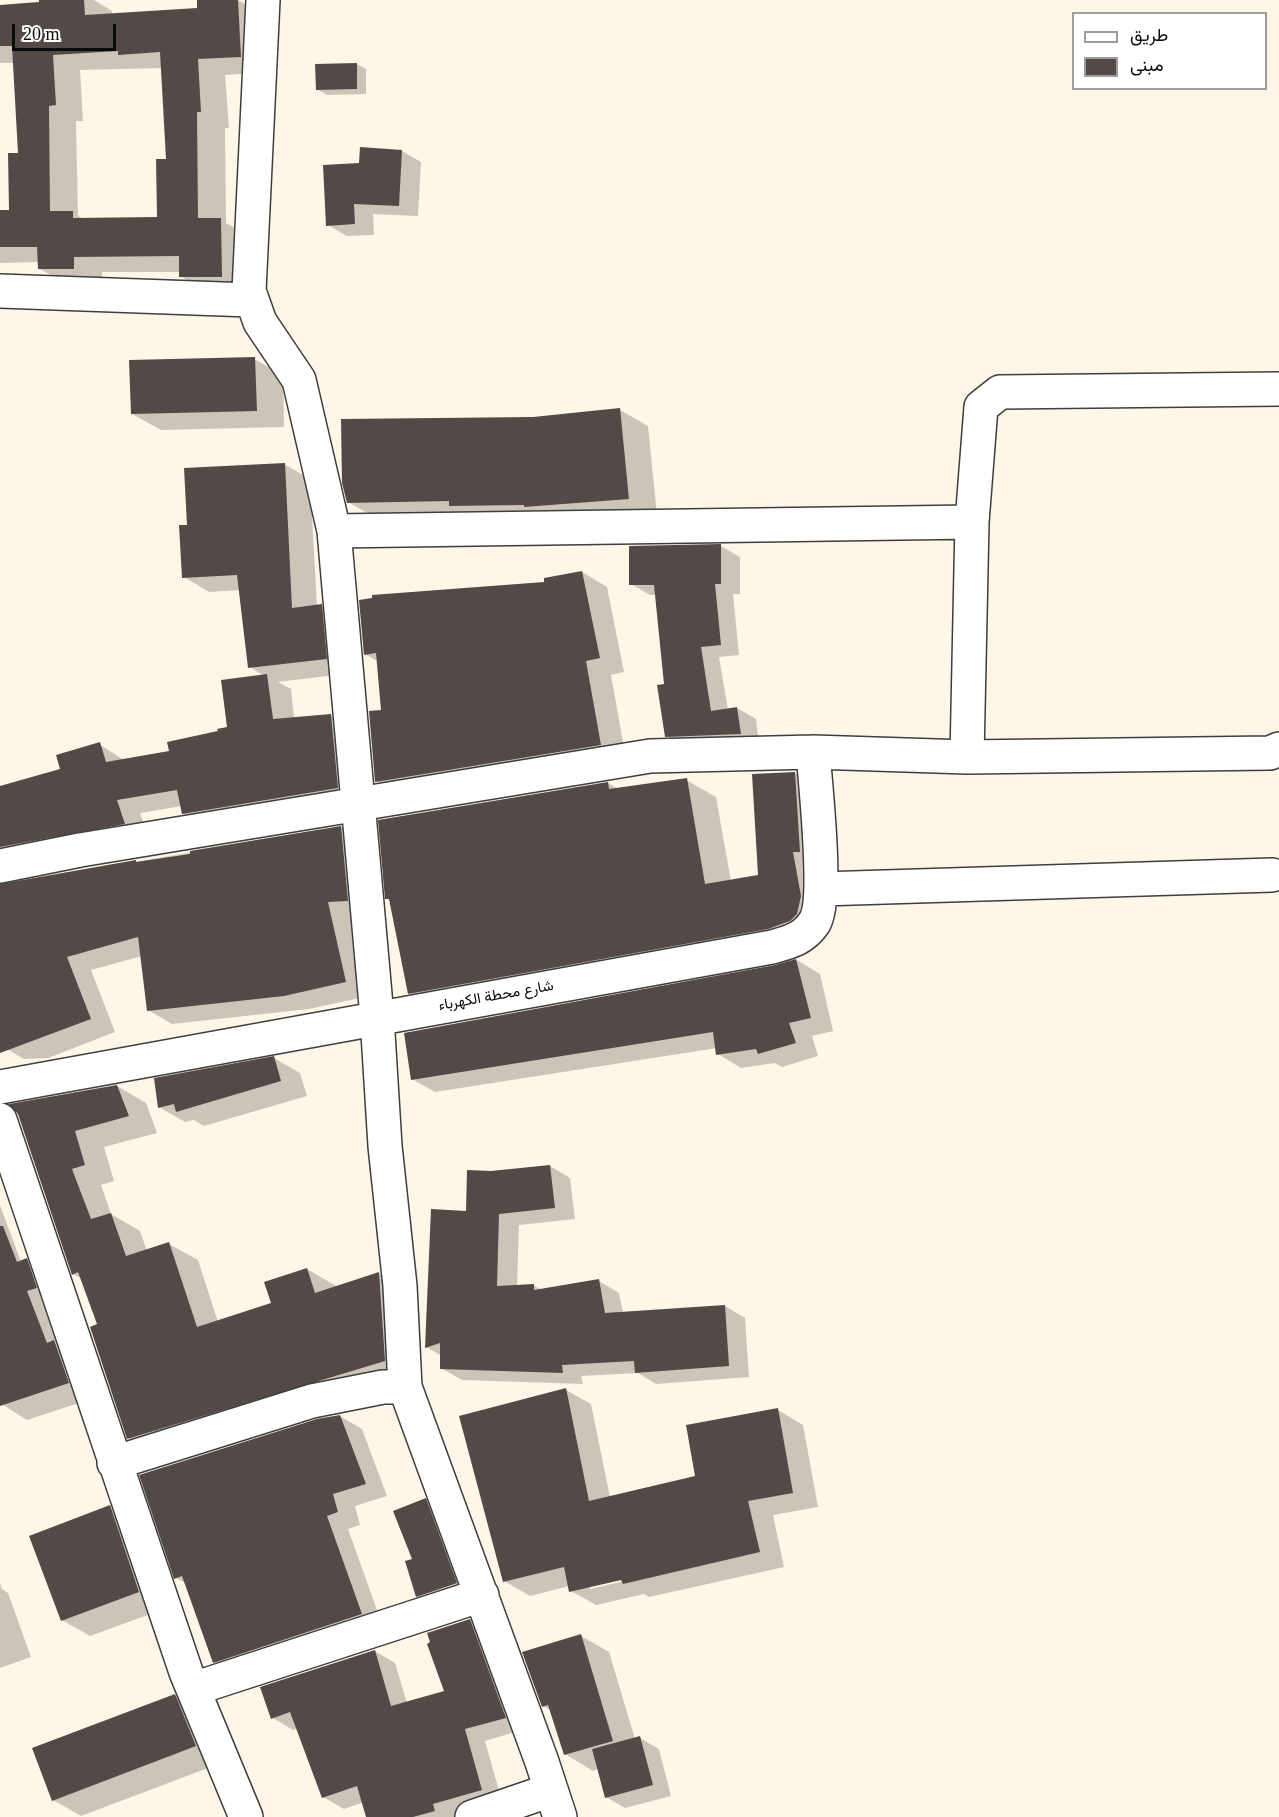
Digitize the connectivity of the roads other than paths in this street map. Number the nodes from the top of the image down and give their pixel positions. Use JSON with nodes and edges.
{"nodes":[{"id":1,"x":263,"y":0,"type":"edge"},
{"id":2,"x":0,"y":291,"type":"edge"},
{"id":3,"x":250,"y":300,"type":"junction"},
{"id":4,"x":1279,"y":389,"type":"edge"},
{"id":5,"x":972,"y":522,"type":"junction"},
{"id":6,"x":334,"y":531,"type":"junction"},
{"id":7,"x":1279,"y":749,"type":"edge"},
{"id":8,"x":813,"y":752,"type":"junction"},
{"id":9,"x":968,"y":757,"type":"junction"},
{"id":10,"x":358,"y":804,"type":"junction"},
{"id":11,"x":0,"y":867,"type":"edge"},
{"id":12,"x":1272,"y":875,"type":"dead end"},
{"id":13,"x":821,"y":889,"type":"junction"},
{"id":14,"x":377,"y":1017,"type":"junction"},
{"id":15,"x":0,"y":1087,"type":"edge"},
{"id":16,"x":0,"y":1120,"type":"edge"},
{"id":17,"x":405,"y":1387,"type":"junction"},
{"id":18,"x":114,"y":1463,"type":"junction"},
{"id":19,"x":482,"y":1595,"type":"junction"},
{"id":20,"x":193,"y":1689,"type":"junction"},
{"id":21,"x":556,"y":1804,"type":"edge"},
{"id":22,"x":246,"y":1817,"type":"edge"},
{"id":23,"x":472,"y":1817,"type":"edge"}],
"edges":[{"from":1,"to":3,"type":"street"},
{"from":2,"to":3,"type":"street"},
{"from":3,"to":6,"type":"street"},
{"from":4,"to":5,"type":"street"},
{"from":5,"to":6,"type":"street"},
{"from":5,"to":9,"type":"street"},
{"from":6,"to":10,"type":"street"},
{"from":7,"to":9,"type":"street"},
{"from":8,"to":9,"type":"street"},
{"from":8,"to":10,"type":"street"},
{"from":8,"to":13,"type":"street","name":"شارع محطة الكهرباء"},
{"from":10,"to":11,"type":"street"},
{"from":10,"to":14,"type":"street"},
{"from":12,"to":13,"type":"street"},
{"from":13,"to":14,"type":"street","name":"شارع محطة الكهرباء"},
{"from":14,"to":15,"type":"street","name":"شارع محطة الكهرباء"},
{"from":14,"to":17,"type":"street"},
{"from":16,"to":18,"type":"street"},
{"from":17,"to":18,"type":"street"},
{"from":17,"to":19,"type":"street"},
{"from":18,"to":20,"type":"street"},
{"from":19,"to":20,"type":"street"},
{"from":19,"to":21,"type":"street"},
{"from":20,"to":22,"type":"street"},
{"from":21,"to":23,"type":"street"}]}
